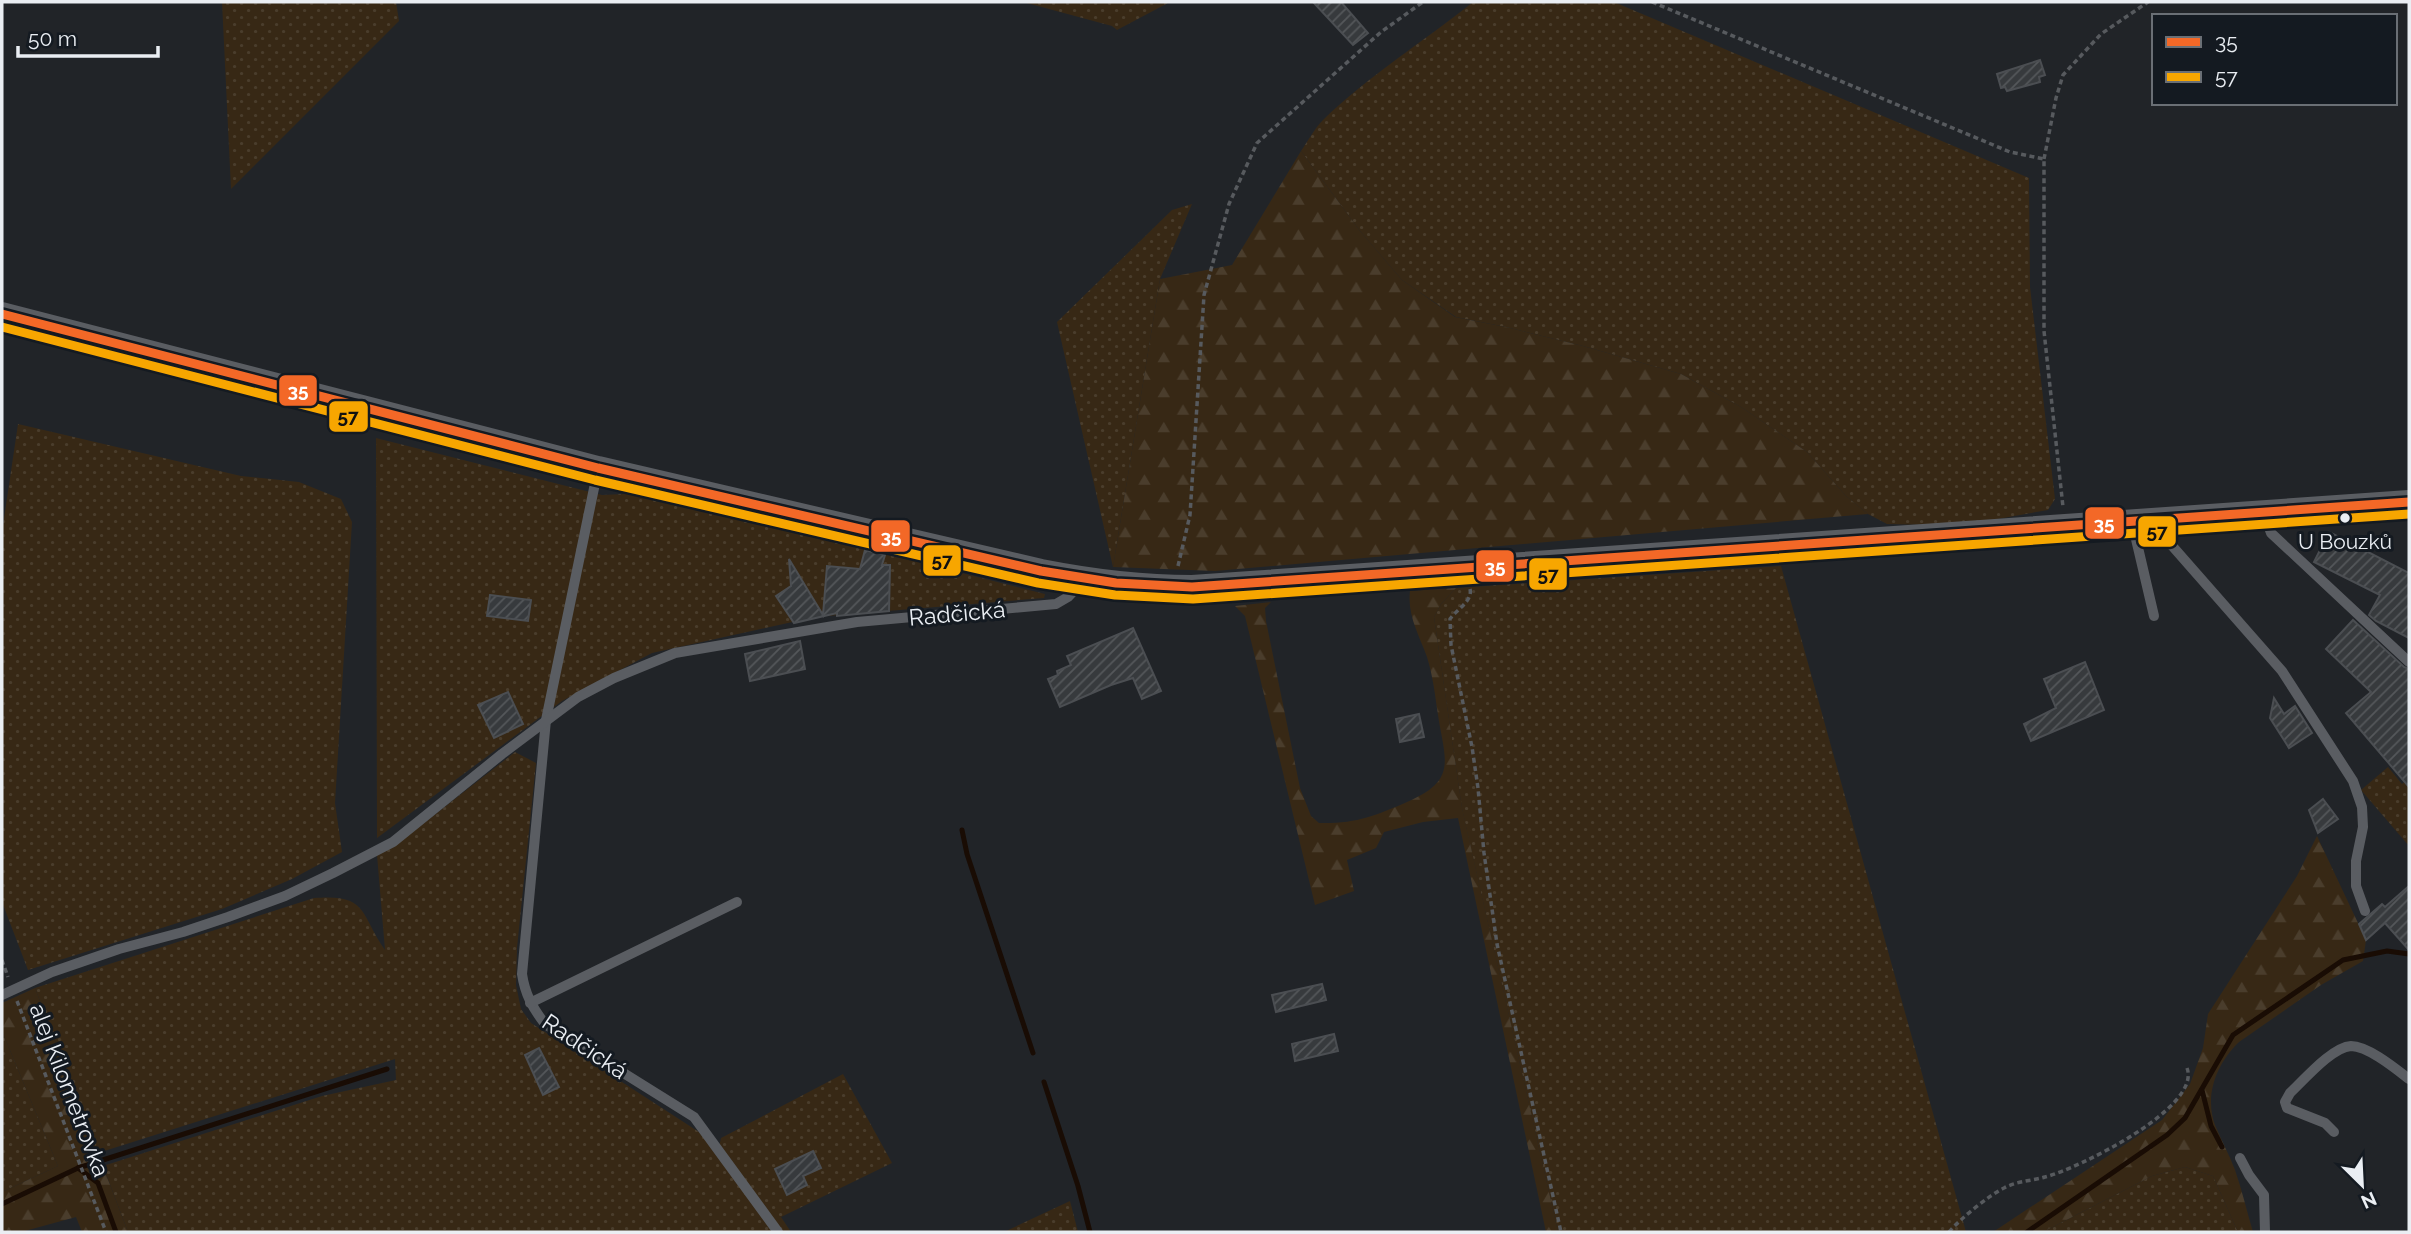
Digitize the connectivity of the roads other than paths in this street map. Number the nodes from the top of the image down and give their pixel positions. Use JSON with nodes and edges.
{"nodes":[{"id":1,"x":2,"y":314,"type":"edge"},
{"id":2,"x":598,"y":468,"type":"junction"},
{"id":3,"x":2409,"y":502,"type":"edge"},
{"id":4,"x":2263,"y":513,"type":"junction"},
{"id":5,"x":2159,"y":520,"type":"junction"},
{"id":6,"x":2132,"y":522,"type":"junction"},
{"id":7,"x":1085,"y":580,"type":"junction"},
{"id":8,"x":2154,"y":616,"type":"dead end"},
{"id":9,"x":2409,"y":662,"type":"edge"},
{"id":10,"x":546,"y":720,"type":"junction"},
{"id":11,"x":737,"y":902,"type":"dead end"},
{"id":12,"x":2365,"y":911,"type":"dead end"},
{"id":13,"x":2,"y":995,"type":"edge"},
{"id":14,"x":530,"y":1003,"type":"junction"},
{"id":15,"x":2409,"y":1079,"type":"edge"},
{"id":16,"x":2334,"y":1132,"type":"dead end"},
{"id":17,"x":2240,"y":1158,"type":"dead end"},
{"id":18,"x":778,"y":1232,"type":"edge"},
{"id":19,"x":2265,"y":1232,"type":"edge"}],
"edges":[{"from":1,"to":2,"type":"street","name":"Radčická"},
{"from":2,"to":7,"type":"street","name":"Radčická"},
{"from":2,"to":10,"type":"lane","name":"Radčická"},
{"from":3,"to":4,"type":"street","name":"Radčická"},
{"from":4,"to":5,"type":"street","name":"Radčická"},
{"from":4,"to":9,"type":"lane"},
{"from":5,"to":6,"type":"street","name":"Radčická"},
{"from":5,"to":12,"type":"lane"},
{"from":6,"to":7,"type":"street","name":"Radčická"},
{"from":6,"to":8,"type":"lane"},
{"from":7,"to":10,"type":"lane","name":"Radčická"},
{"from":10,"to":13,"type":"lane","name":"Radčická"},
{"from":10,"to":14,"type":"lane","name":"Radčická"},
{"from":11,"to":14,"type":"lane"},
{"from":14,"to":18,"type":"lane","name":"Radčická"},
{"from":15,"to":16,"type":"lane"},
{"from":17,"to":19,"type":"lane"}]}
